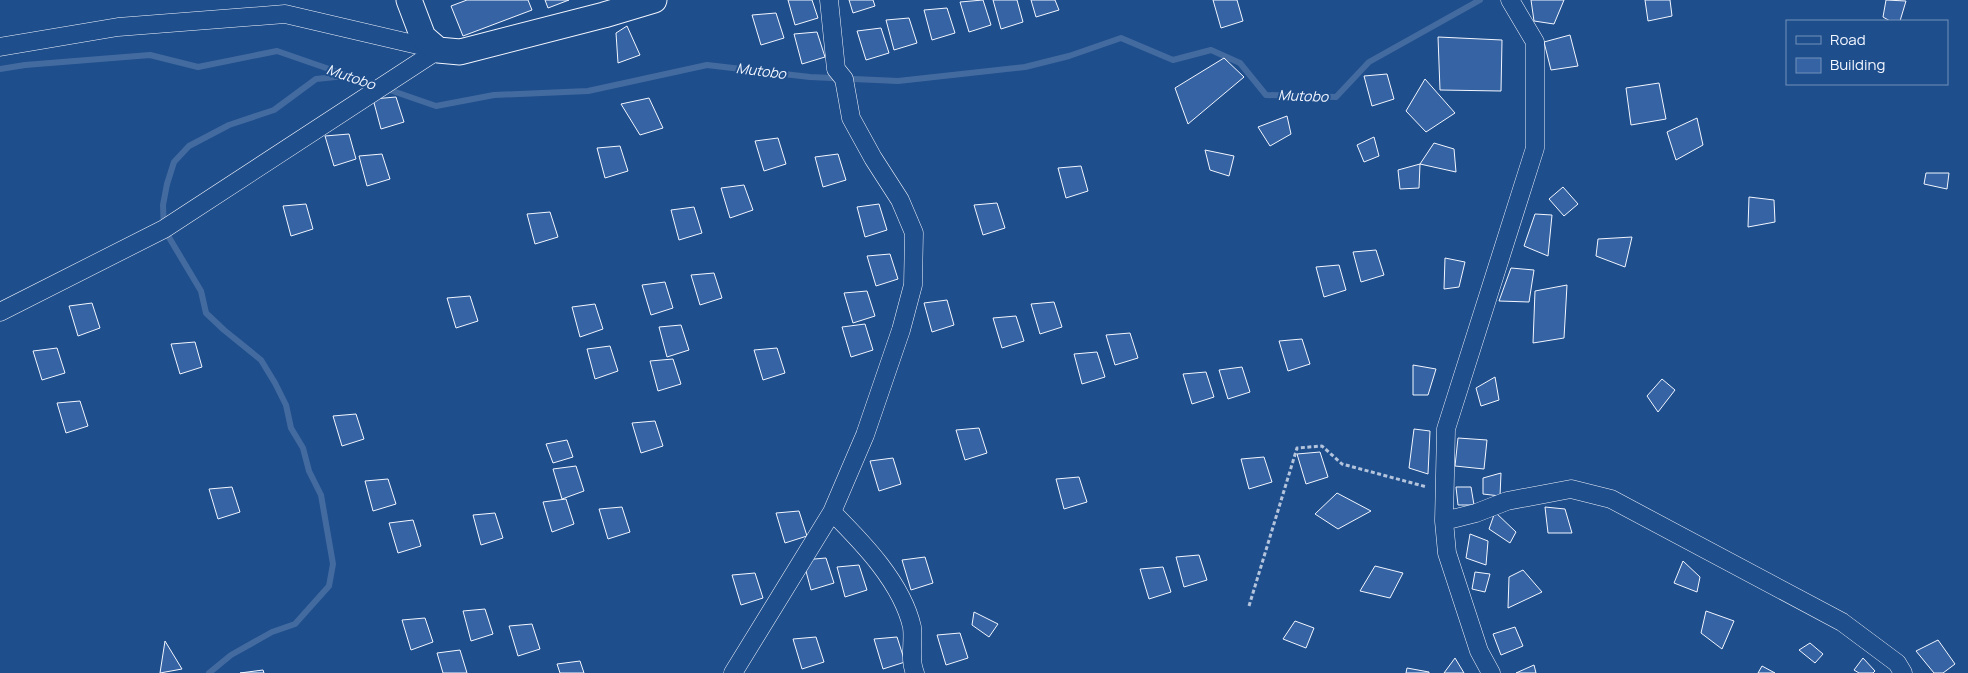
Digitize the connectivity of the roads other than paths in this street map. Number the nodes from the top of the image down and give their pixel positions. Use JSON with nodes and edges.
{"nodes":[{"id":1,"x":409,"y":0,"type":"edge"},
{"id":2,"x":654,"y":0,"type":"edge"},
{"id":3,"x":829,"y":0,"type":"edge"},
{"id":4,"x":1510,"y":0,"type":"edge"},
{"id":5,"x":0,"y":47,"type":"edge"},
{"id":6,"x":438,"y":50,"type":"junction"},
{"id":7,"x":0,"y":312,"type":"edge"},
{"id":8,"x":832,"y":512,"type":"junction"},
{"id":9,"x":1444,"y":521,"type":"junction"},
{"id":10,"x":733,"y":673,"type":"edge"},
{"id":11,"x":915,"y":673,"type":"edge"},
{"id":12,"x":1491,"y":673,"type":"edge"},
{"id":13,"x":1903,"y":673,"type":"edge"}],
"edges":[{"from":1,"to":6,"type":"main road"},
{"from":2,"to":6,"type":"main road"},
{"from":3,"to":8,"type":"street"},
{"from":4,"to":9,"type":"street"},
{"from":5,"to":6,"type":"street"},
{"from":6,"to":7,"type":"street"},
{"from":8,"to":10,"type":"street"},
{"from":8,"to":11,"type":"street"},
{"from":9,"to":12,"type":"street"},
{"from":9,"to":13,"type":"street"}]}
